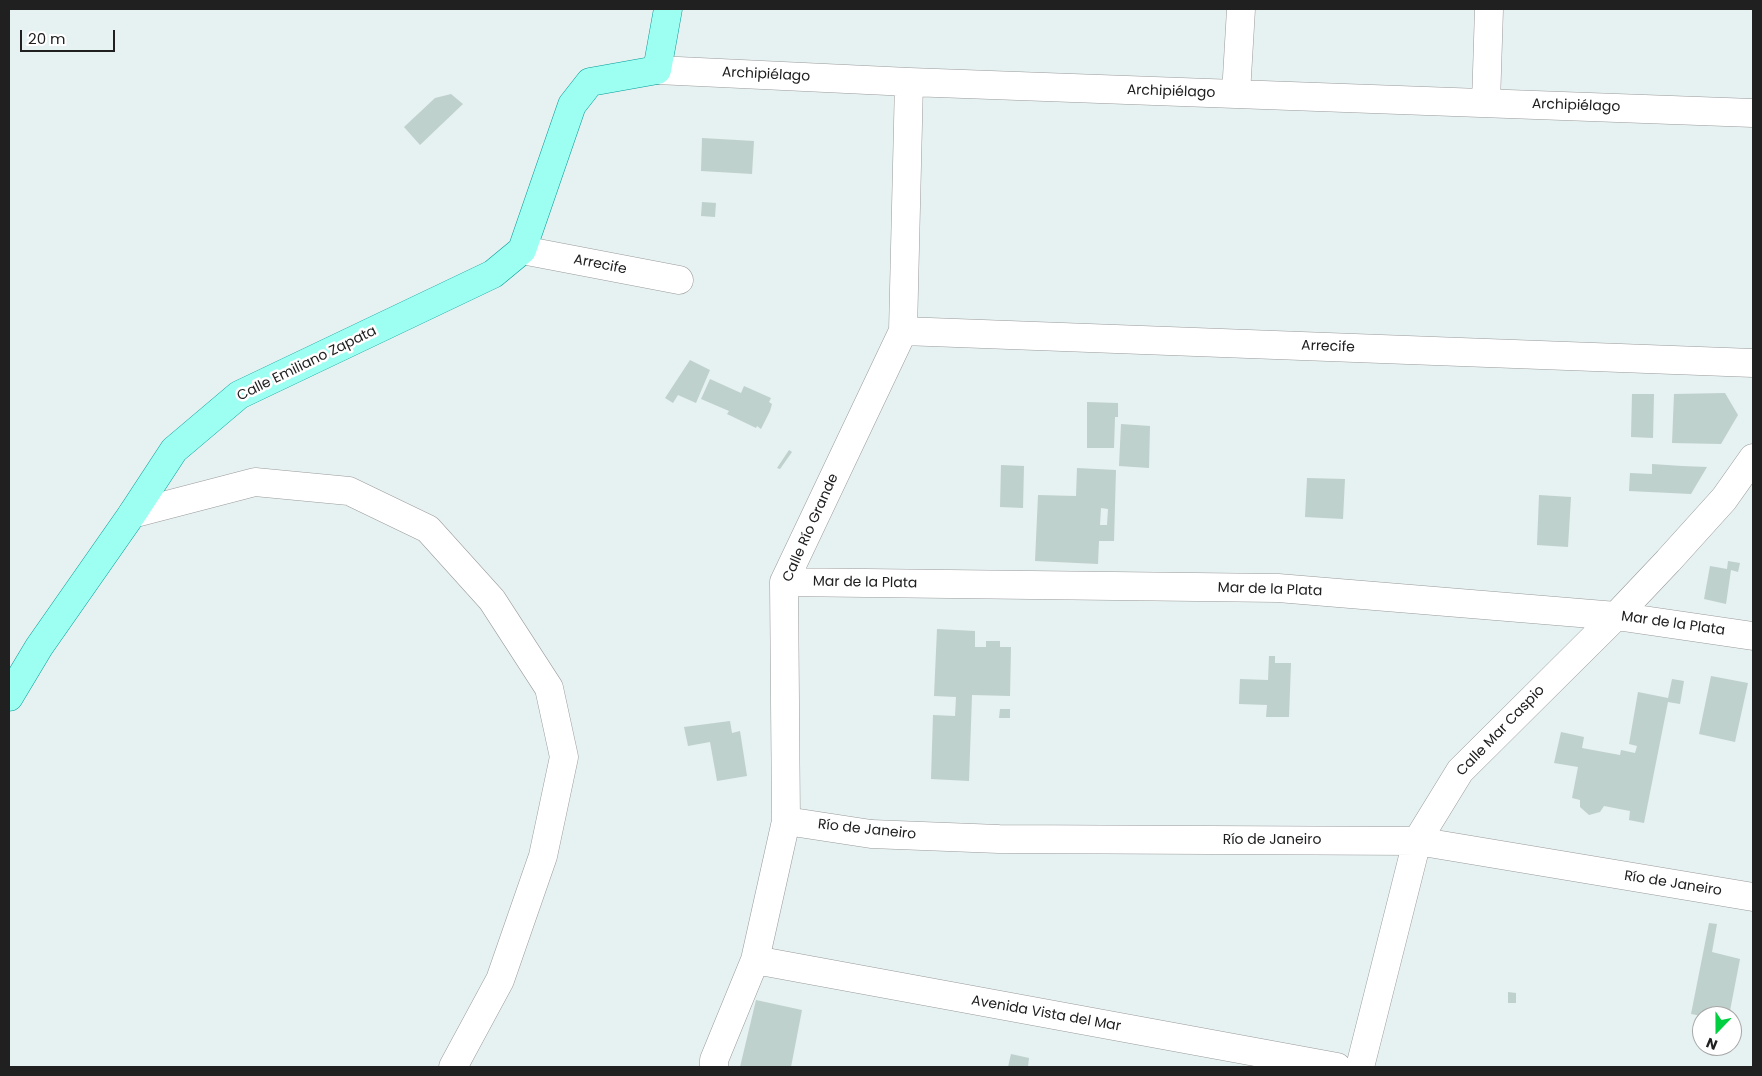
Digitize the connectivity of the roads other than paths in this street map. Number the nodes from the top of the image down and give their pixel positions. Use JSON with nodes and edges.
{"nodes":[{"id":1,"x":668,"y":9,"type":"edge"},
{"id":2,"x":1241,"y":9,"type":"edge"},
{"id":3,"x":1489,"y":9,"type":"edge"},
{"id":4,"x":657,"y":70,"type":"junction"},
{"id":5,"x":909,"y":82,"type":"junction"},
{"id":6,"x":1236,"y":94,"type":"junction"},
{"id":7,"x":1486,"y":103,"type":"junction"},
{"id":8,"x":1753,"y":112,"type":"edge"},
{"id":9,"x":522,"y":250,"type":"junction"},
{"id":10,"x":679,"y":280,"type":"dead end"},
{"id":11,"x":903,"y":330,"type":"junction"},
{"id":12,"x":1753,"y":363,"type":"edge"},
{"id":13,"x":1753,"y":458,"type":"edge"},
{"id":14,"x":132,"y":514,"type":"junction"},
{"id":15,"x":784,"y":582,"type":"junction"},
{"id":16,"x":1616,"y":616,"type":"junction"},
{"id":17,"x":1753,"y":636,"type":"edge"},
{"id":18,"x":9,"y":697,"type":"edge"},
{"id":19,"x":786,"y":821,"type":"junction"},
{"id":20,"x":1417,"y":841,"type":"junction"},
{"id":21,"x":1753,"y":898,"type":"edge"},
{"id":22,"x":755,"y":960,"type":"junction"},
{"id":23,"x":453,"y":1067,"type":"edge"},
{"id":24,"x":714,"y":1067,"type":"edge"},
{"id":25,"x":1337,"y":1067,"type":"edge"},
{"id":26,"x":1360,"y":1067,"type":"edge"}],
"edges":[{"from":1,"to":4,"type":"main road"},
{"from":2,"to":6,"type":"street"},
{"from":3,"to":7,"type":"street"},
{"from":4,"to":5,"type":"street","name":"Archipiélago"},
{"from":4,"to":9,"type":"main road","name":"Archipiélago"},
{"from":5,"to":6,"type":"street","name":"Archipiélago"},
{"from":5,"to":11,"type":"street","name":"Calle Río Grande"},
{"from":6,"to":7,"type":"street","name":"Archipiélago"},
{"from":7,"to":8,"type":"street","name":"Archipiélago"},
{"from":9,"to":10,"type":"street","name":"Arrecife"},
{"from":9,"to":14,"type":"main road","name":"Calle Emiliano Zapata"},
{"from":11,"to":12,"type":"street","name":"Arrecife"},
{"from":11,"to":15,"type":"street","name":"Calle Río Grande"},
{"from":13,"to":16,"type":"street","name":"Calle Mar Caspio"},
{"from":14,"to":18,"type":"main road","name":"Calle Emiliano Zapata"},
{"from":14,"to":23,"type":"street"},
{"from":15,"to":16,"type":"street","name":"Mar de la Plata"},
{"from":15,"to":19,"type":"street","name":"Calle Río Grande"},
{"from":16,"to":17,"type":"street","name":"Mar de la Plata"},
{"from":16,"to":20,"type":"street","name":"Calle Mar Caspio"},
{"from":19,"to":20,"type":"street","name":"Río de Janeiro"},
{"from":19,"to":22,"type":"street","name":"Calle Río Grande"},
{"from":20,"to":21,"type":"street","name":"Río de Janeiro"},
{"from":20,"to":26,"type":"street","name":"Calle Mar Caspio"},
{"from":22,"to":24,"type":"street","name":"Calle Río Grande"},
{"from":22,"to":25,"type":"street","name":"Avenida Vista del Mar"}]}
